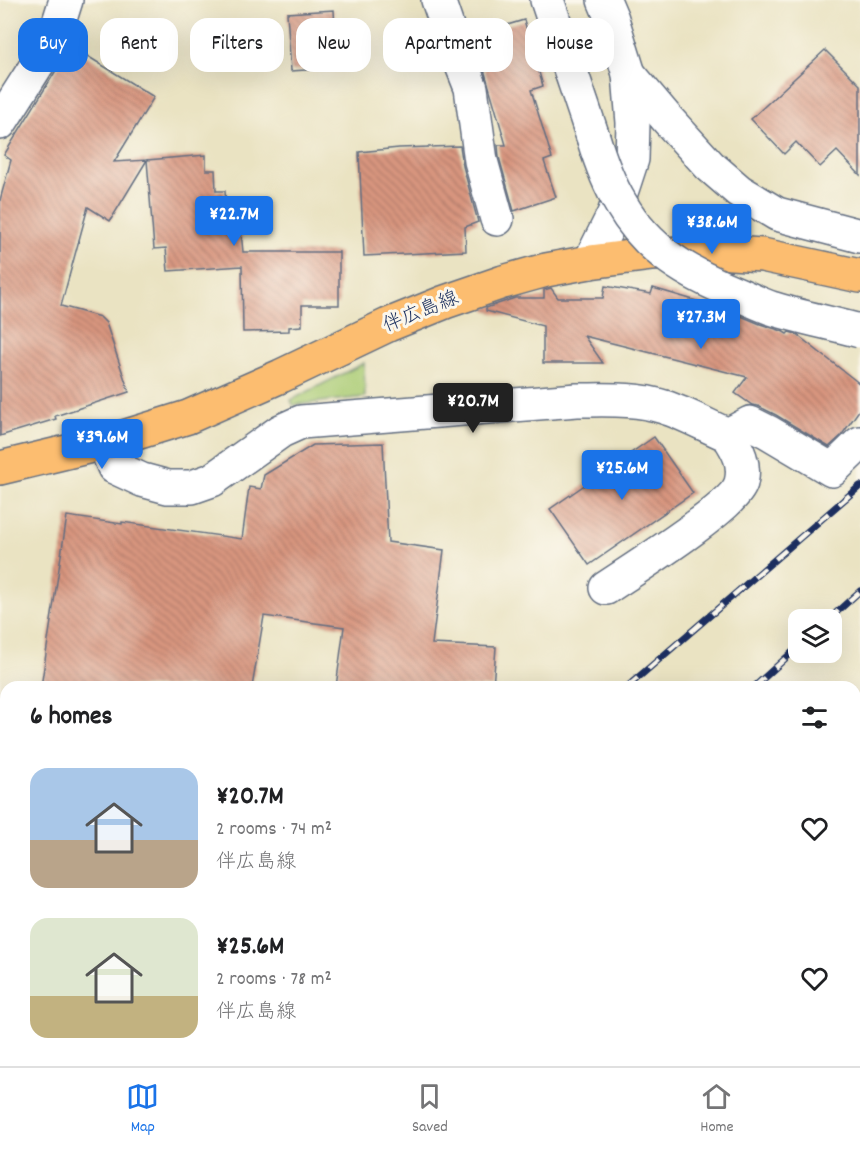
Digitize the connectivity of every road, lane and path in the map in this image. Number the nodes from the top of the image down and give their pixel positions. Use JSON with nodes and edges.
{"nodes":[{"id":1,"x":66,"y":0,"type":"edge"},
{"id":2,"x":438,"y":0,"type":"edge"},
{"id":3,"x":547,"y":0,"type":"edge"},
{"id":4,"x":604,"y":0,"type":"edge"},
{"id":5,"x":629,"y":74,"type":"junction"},
{"id":6,"x":0,"y":123,"type":"edge"},
{"id":7,"x":497,"y":219,"type":"dead end"},
{"id":8,"x":860,"y":236,"type":"edge"},
{"id":9,"x":590,"y":262,"type":"junction"},
{"id":10,"x":860,"y":276,"type":"edge"},
{"id":11,"x":860,"y":331,"type":"edge"},
{"id":12,"x":728,"y":435,"type":"junction"},
{"id":13,"x":104,"y":443,"type":"junction"},
{"id":14,"x":860,"y":443,"type":"edge"},
{"id":15,"x":0,"y":468,"type":"edge"},
{"id":16,"x":606,"y":588,"type":"dead end"}],
"edges":[{"from":1,"to":6,"type":"street"},
{"from":2,"to":7,"type":"street"},
{"from":3,"to":11,"type":"street","bridge":true},
{"from":4,"to":5,"type":"street"},
{"from":5,"to":8,"type":"street"},
{"from":5,"to":9,"type":"street"},
{"from":9,"to":10,"type":"main road","name":"伴広島線"},
{"from":9,"to":13,"type":"main road","name":"伴広島線"},
{"from":12,"to":13,"type":"street"},
{"from":12,"to":14,"type":"street"},
{"from":12,"to":16,"type":"street"},
{"from":13,"to":15,"type":"main road","name":"伴広島線"}]}
